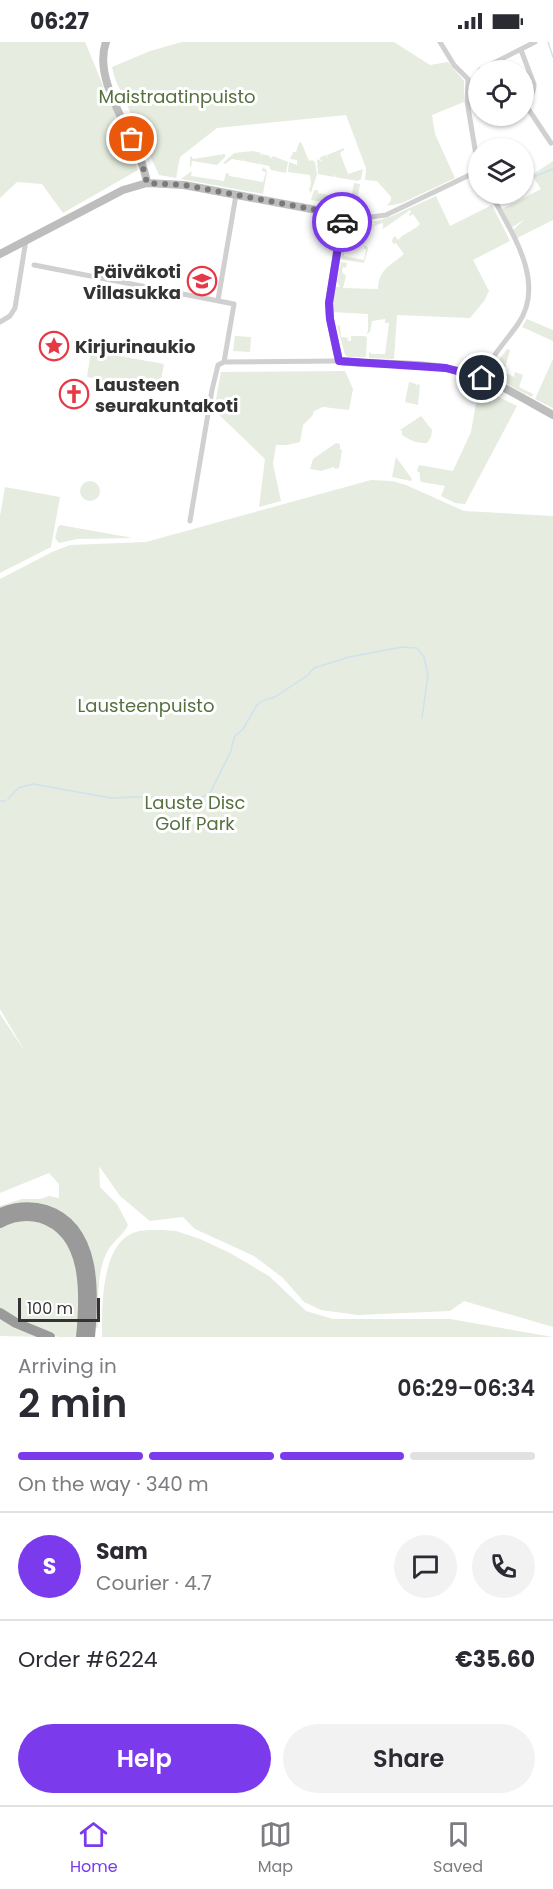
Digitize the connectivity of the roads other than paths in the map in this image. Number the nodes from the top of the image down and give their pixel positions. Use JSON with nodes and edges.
{"nodes":[{"id":1,"x":106,"y":42,"type":"edge"},
{"id":2,"x":440,"y":42,"type":"edge"},
{"id":3,"x":535,"y":42,"type":"edge"},
{"id":4,"x":521,"y":50,"type":"junction"},
{"id":5,"x":501,"y":60,"type":"edge"},
{"id":6,"x":468,"y":79,"type":"joint"},
{"id":7,"x":468,"y":107,"type":"edge"},
{"id":8,"x":550,"y":143,"type":"dead end"},
{"id":9,"x":468,"y":174,"type":"edge"},
{"id":10,"x":147,"y":183,"type":"junction"},
{"id":11,"x":237,"y":195,"type":"junction"},
{"id":12,"x":496,"y":204,"type":"edge"},
{"id":13,"x":343,"y":215,"type":"junction"},
{"id":14,"x":26,"y":240,"type":"junction"},
{"id":15,"x":0,"y":254,"type":"edge"},
{"id":16,"x":34,"y":266,"type":"dead end"},
{"id":17,"x":218,"y":300,"type":"junction"},
{"id":18,"x":0,"y":322,"type":"edge"},
{"id":19,"x":339,"y":361,"type":"junction"},
{"id":20,"x":222,"y":363,"type":"junction"},
{"id":21,"x":482,"y":378,"type":"junction"},
{"id":22,"x":553,"y":415,"type":"edge"},
{"id":23,"x":190,"y":521,"type":"dead end"},
{"id":24,"x":0,"y":1213,"type":"edge"},
{"id":25,"x":0,"y":1223,"type":"edge"},
{"id":26,"x":0,"y":1313,"type":"edge"},
{"id":27,"x":86,"y":1332,"type":"edge"},
{"id":28,"x":50,"y":1337,"type":"edge"}],
"edges":[{"from":1,"to":10,"type":"street"},
{"from":2,"to":6,"type":"street"},
{"from":3,"to":4,"type":"street"},
{"from":4,"to":5,"type":"street"},
{"from":4,"to":8,"type":"street"},
{"from":6,"to":7,"type":"street"},
{"from":9,"to":13,"type":"street"},
{"from":10,"to":11,"type":"street"},
{"from":10,"to":14,"type":"street"},
{"from":11,"to":13,"type":"street"},
{"from":11,"to":17,"type":"street"},
{"from":12,"to":21,"type":"street"},
{"from":13,"to":19,"type":"street"},
{"from":14,"to":15,"type":"street"},
{"from":14,"to":18,"type":"street"},
{"from":16,"to":17,"type":"street"},
{"from":17,"to":20,"type":"street"},
{"from":19,"to":20,"type":"street"},
{"from":19,"to":21,"type":"street"},
{"from":20,"to":23,"type":"street"},
{"from":21,"to":22,"type":"street"},
{"from":24,"to":27,"type":"highway"},
{"from":25,"to":27,"type":"highway"},
{"from":26,"to":28,"type":"highway"}]}
